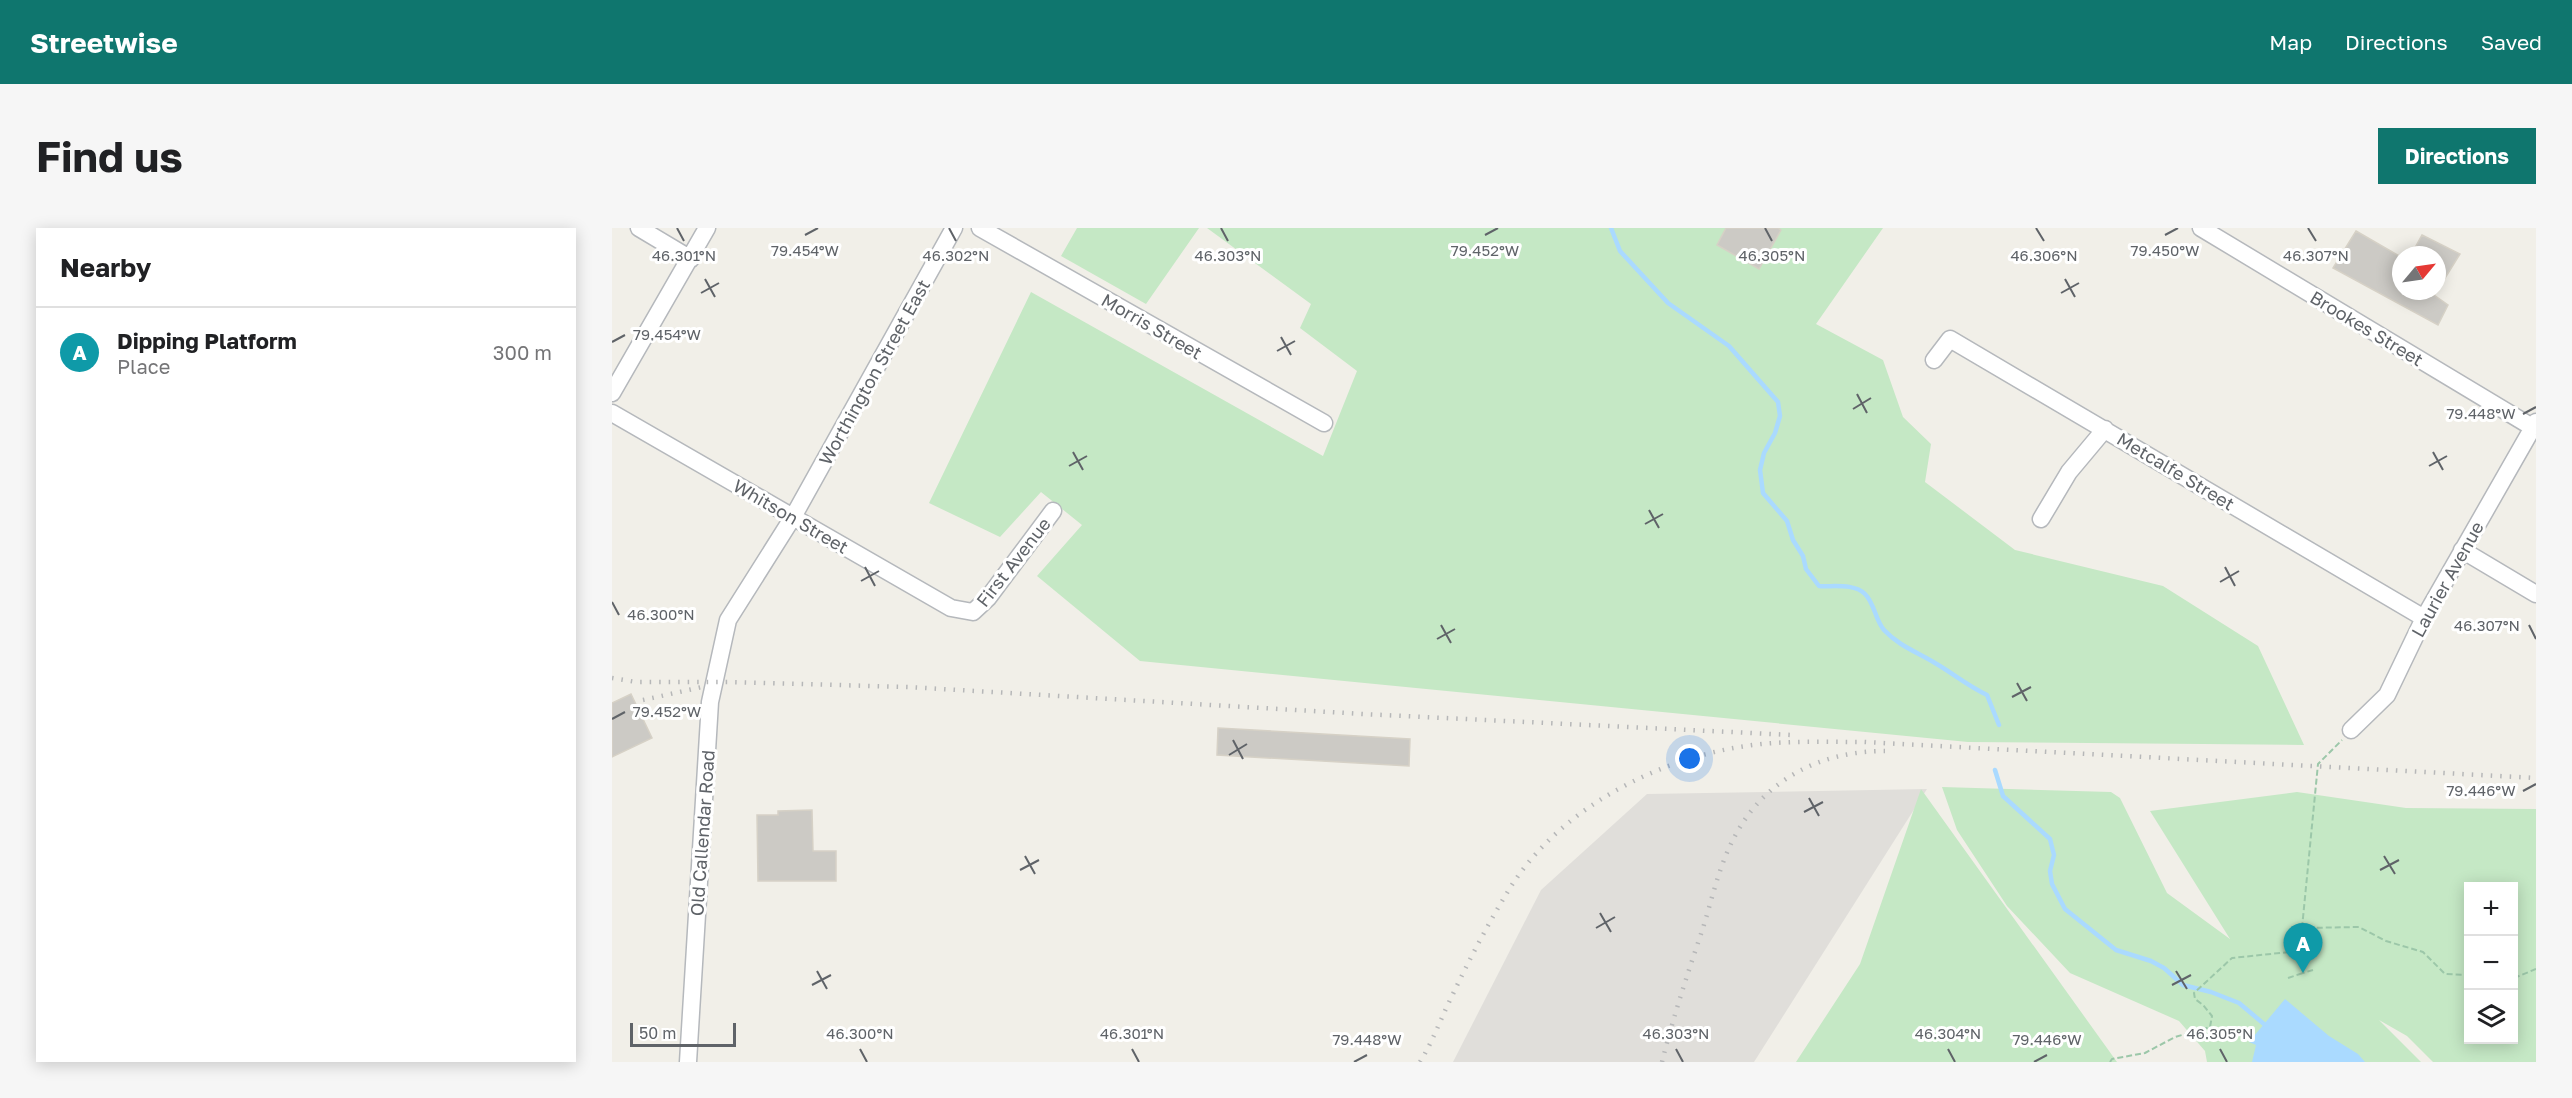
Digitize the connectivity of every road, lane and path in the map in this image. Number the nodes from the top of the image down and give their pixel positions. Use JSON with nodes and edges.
{"nodes":[{"id":1,"x":639,"y":228,"type":"edge"},
{"id":2,"x":707,"y":228,"type":"edge"},
{"id":3,"x":954,"y":228,"type":"edge"},
{"id":4,"x":981,"y":228,"type":"edge"},
{"id":5,"x":2201,"y":228,"type":"edge"},
{"id":6,"x":691,"y":259,"type":"junction"},
{"id":7,"x":1934,"y":360,"type":"dead end"},
{"id":8,"x":612,"y":393,"type":"edge"},
{"id":9,"x":612,"y":413,"type":"edge"},
{"id":10,"x":1324,"y":423,"type":"dead end"},
{"id":11,"x":2534,"y":424,"type":"edge"},
{"id":12,"x":2104,"y":429,"type":"junction"},
{"id":13,"x":1053,"y":511,"type":"dead end"},
{"id":14,"x":793,"y":517,"type":"junction"},
{"id":15,"x":2041,"y":519,"type":"dead end"},
{"id":16,"x":2462,"y":550,"type":"junction"},
{"id":17,"x":2536,"y":594,"type":"edge"},
{"id":18,"x":973,"y":612,"type":"joint"},
{"id":19,"x":2424,"y":618,"type":"junction"},
{"id":20,"x":2351,"y":730,"type":"joint"},
{"id":21,"x":2302,"y":928,"type":"junction"},
{"id":22,"x":2299,"y":951,"type":"junction"},
{"id":23,"x":2536,"y":969,"type":"edge"},
{"id":24,"x":2313,"y":970,"type":"dead end"},
{"id":25,"x":2303,"y":973,"type":"junction"},
{"id":26,"x":2464,"y":975,"type":"edge"},
{"id":27,"x":2518,"y":976,"type":"edge"},
{"id":28,"x":2288,"y":978,"type":"dead end"},
{"id":29,"x":688,"y":1062,"type":"edge"},
{"id":30,"x":2110,"y":1062,"type":"edge"}],
"edges":[{"from":1,"to":6,"type":"street"},
{"from":2,"to":6,"type":"street"},
{"from":3,"to":14,"type":"street","name":"Worthington Street East"},
{"from":4,"to":10,"type":"street","name":"Morris Street"},
{"from":5,"to":11,"type":"street","name":"Brookes Street"},
{"from":6,"to":8,"type":"street"},
{"from":7,"to":12,"type":"street","name":"Metcalfe Street"},
{"from":9,"to":14,"type":"street","name":"Whitson Street"},
{"from":11,"to":16,"type":"street","name":"Laurier Avenue"},
{"from":12,"to":15,"type":"street"},
{"from":12,"to":19,"type":"street","name":"Metcalfe Street"},
{"from":13,"to":18,"type":"street","name":"First Avenue"},
{"from":14,"to":18,"type":"street","name":"Whitson Street"},
{"from":14,"to":29,"type":"street","name":"Old Callendar Road"},
{"from":16,"to":17,"type":"street"},
{"from":16,"to":19,"type":"street","name":"Laurier Avenue"},
{"from":19,"to":20,"type":"street","name":"Laurier Avenue"},
{"from":20,"to":21,"type":"path"},
{"from":21,"to":22,"type":"path"},
{"from":21,"to":26,"type":"path"},
{"from":22,"to":25,"type":"path"},
{"from":22,"to":30,"type":"path"},
{"from":23,"to":27,"type":"path"},
{"from":24,"to":25,"type":"path"},
{"from":25,"to":28,"type":"path"}]}
